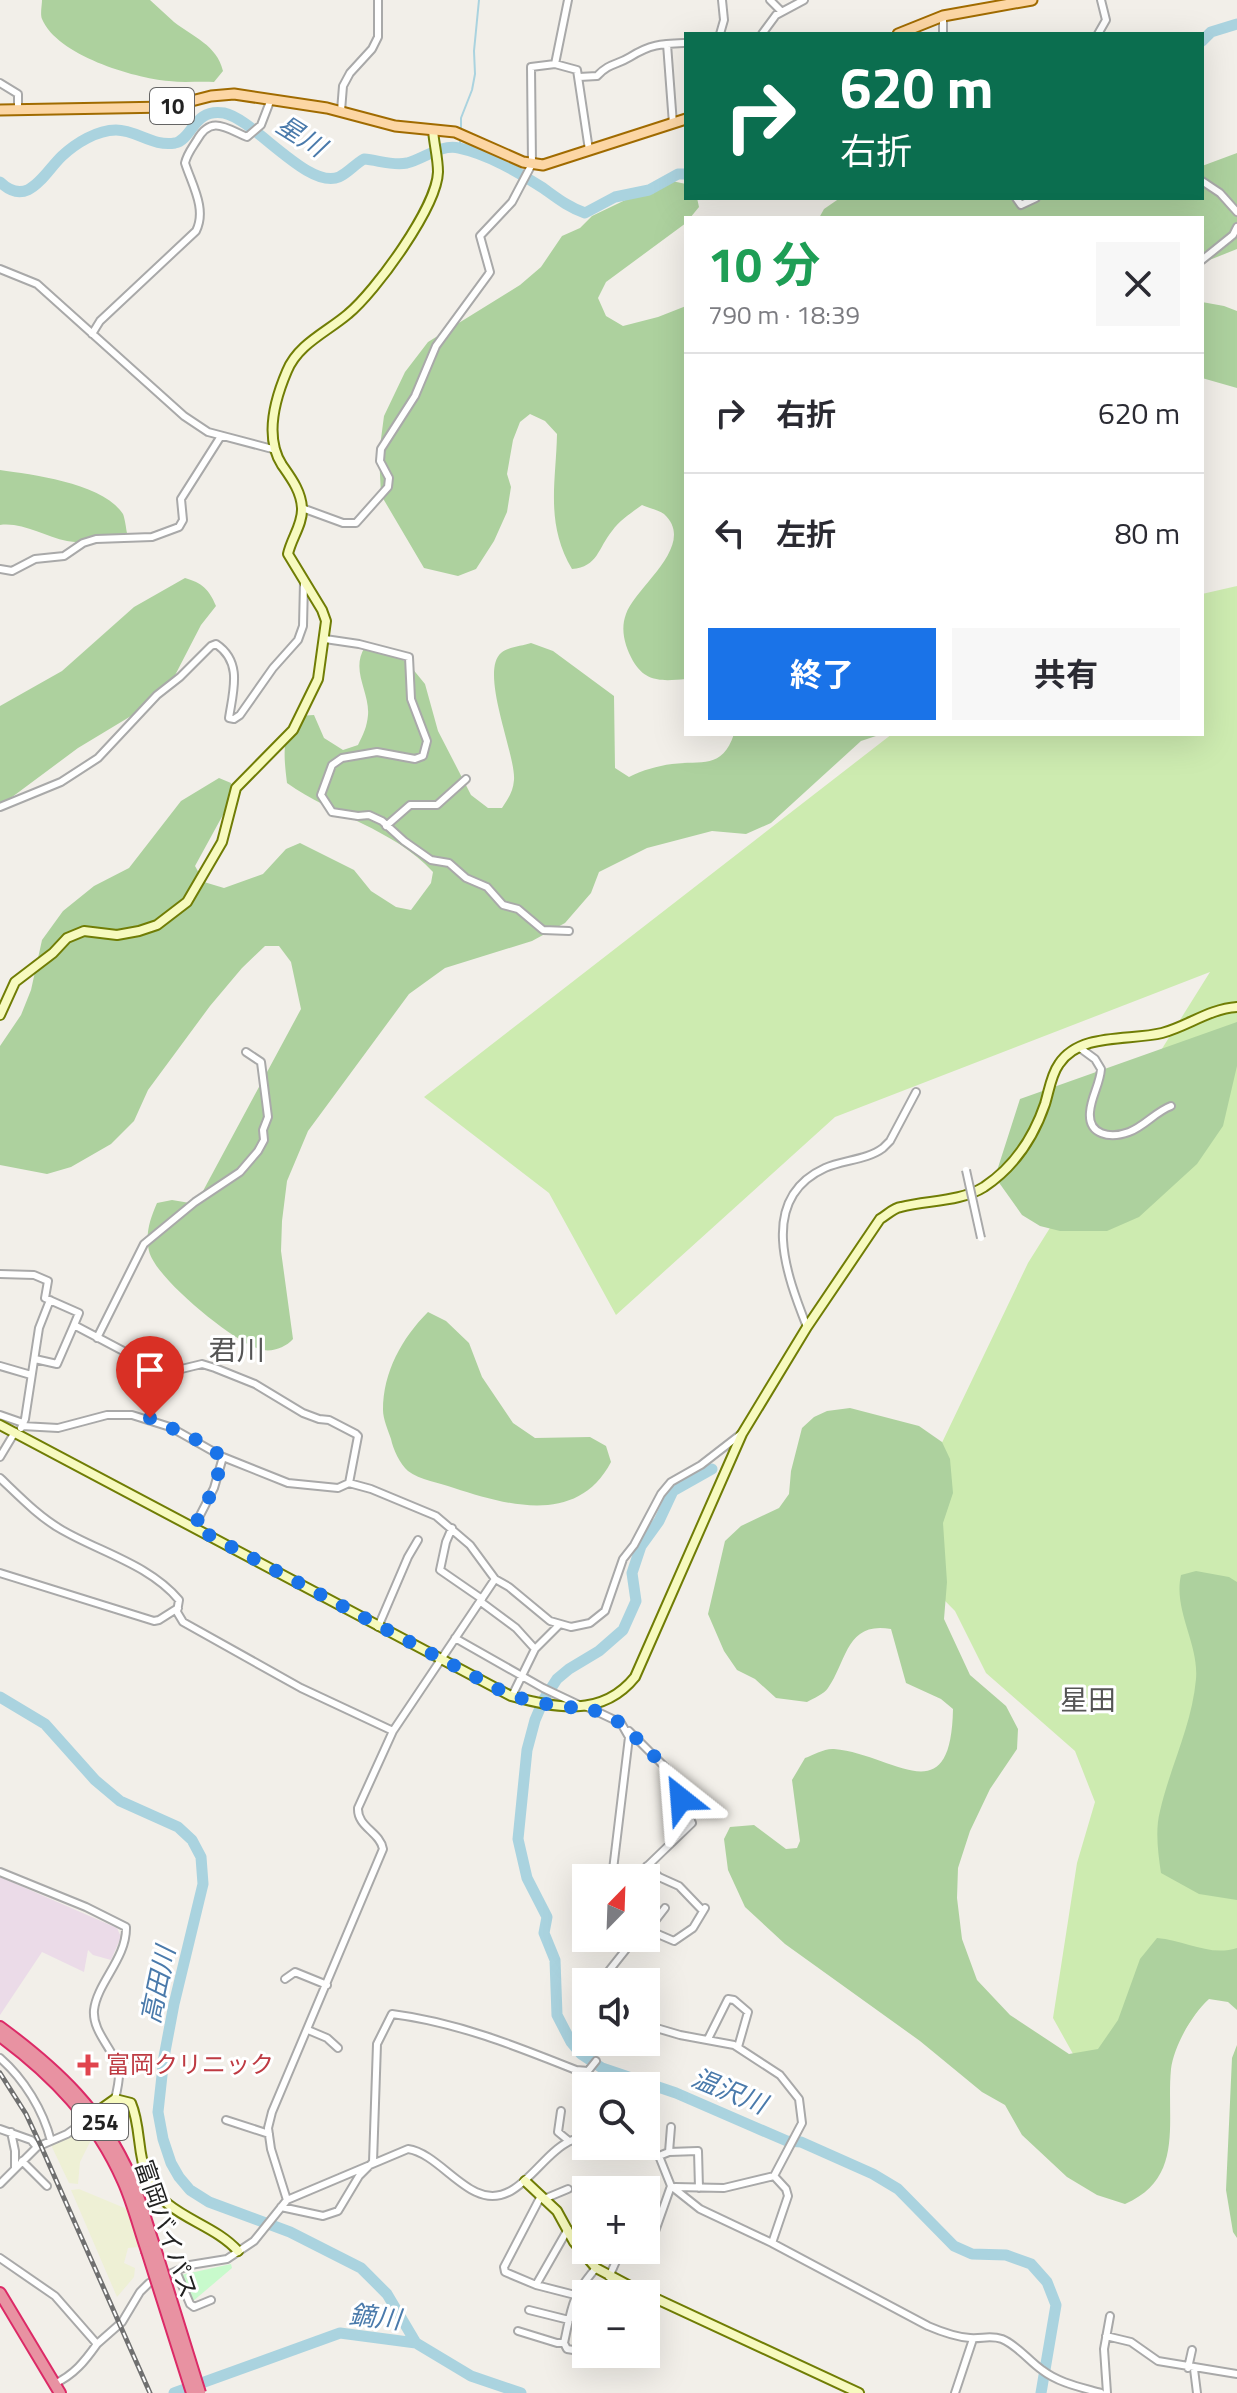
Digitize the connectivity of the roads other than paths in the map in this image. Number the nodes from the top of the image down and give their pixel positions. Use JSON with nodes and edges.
{"nodes":[{"id":1,"x":378,"y":0,"type":"edge"},
{"id":2,"x":568,"y":0,"type":"edge"},
{"id":3,"x":722,"y":0,"type":"edge"},
{"id":4,"x":770,"y":0,"type":"edge"},
{"id":5,"x":804,"y":0,"type":"edge"},
{"id":6,"x":1032,"y":0,"type":"edge"},
{"id":7,"x":1101,"y":0,"type":"edge"},
{"id":8,"x":781,"y":11,"type":"junction"},
{"id":9,"x":943,"y":16,"type":"junction"},
{"id":10,"x":721,"y":32,"type":"edge"},
{"id":11,"x":764,"y":32,"type":"edge"},
{"id":12,"x":903,"y":32,"type":"edge"},
{"id":13,"x":943,"y":32,"type":"edge"},
{"id":14,"x":1099,"y":32,"type":"edge"},
{"id":15,"x":684,"y":43,"type":"edge"},
{"id":16,"x":667,"y":44,"type":"junction"},
{"id":17,"x":555,"y":64,"type":"junction"},
{"id":18,"x":579,"y":77,"type":"junction"},
{"id":19,"x":0,"y":83,"type":"edge"},
{"id":20,"x":271,"y":99,"type":"junction"},
{"id":21,"x":0,"y":110,"type":"edge"},
{"id":22,"x":18,"y":110,"type":"junction"},
{"id":23,"x":341,"y":111,"type":"junction"},
{"id":24,"x":684,"y":120,"type":"edge"},
{"id":25,"x":673,"y":124,"type":"junction"},
{"id":26,"x":433,"y":135,"type":"junction"},
{"id":27,"x":590,"y":152,"type":"junction"},
{"id":28,"x":532,"y":164,"type":"junction"},
{"id":29,"x":1204,"y":182,"type":"edge"},
{"id":30,"x":1237,"y":212,"type":"edge"},
{"id":31,"x":1237,"y":227,"type":"edge"},
{"id":32,"x":1204,"y":258,"type":"edge"},
{"id":33,"x":0,"y":269,"type":"edge"},
{"id":34,"x":92,"y":334,"type":"junction"},
{"id":35,"x":221,"y":436,"type":"junction"},
{"id":36,"x":276,"y":450,"type":"junction"},
{"id":37,"x":302,"y":508,"type":"junction"},
{"id":38,"x":0,"y":569,"type":"edge"},
{"id":39,"x":304,"y":582,"type":"junction"},
{"id":40,"x":325,"y":639,"type":"junction"},
{"id":41,"x":466,"y":779,"type":"dead end"},
{"id":42,"x":0,"y":807,"type":"edge"},
{"id":43,"x":386,"y":826,"type":"junction"},
{"id":44,"x":569,"y":931,"type":"dead end"},
{"id":45,"x":1237,"y":1007,"type":"edge"},
{"id":46,"x":0,"y":1015,"type":"edge"},
{"id":47,"x":1080,"y":1048,"type":"junction"},
{"id":48,"x":246,"y":1052,"type":"dead end"},
{"id":49,"x":916,"y":1092,"type":"dead end"},
{"id":50,"x":1171,"y":1106,"type":"dead end"},
{"id":51,"x":966,"y":1170,"type":"dead end"},
{"id":52,"x":981,"y":1238,"type":"dead end"},
{"id":53,"x":0,"y":1274,"type":"edge"},
{"id":54,"x":50,"y":1300,"type":"junction"},
{"id":55,"x":74,"y":1325,"type":"junction"},
{"id":56,"x":807,"y":1327,"type":"junction"},
{"id":57,"x":97,"y":1338,"type":"junction"},
{"id":58,"x":35,"y":1359,"type":"junction"},
{"id":59,"x":0,"y":1366,"type":"edge"},
{"id":60,"x":31,"y":1375,"type":"junction"},
{"id":61,"x":0,"y":1415,"type":"edge"},
{"id":62,"x":0,"y":1425,"type":"edge"},
{"id":63,"x":20,"y":1429,"type":"junction"},
{"id":64,"x":742,"y":1434,"type":"junction"},
{"id":65,"x":0,"y":1457,"type":"edge"},
{"id":66,"x":223,"y":1457,"type":"junction"},
{"id":67,"x":0,"y":1478,"type":"edge"},
{"id":68,"x":349,"y":1483,"type":"junction"},
{"id":69,"x":194,"y":1527,"type":"junction"},
{"id":70,"x":452,"y":1528,"type":"junction"},
{"id":71,"x":418,"y":1540,"type":"dead end"},
{"id":72,"x":456,"y":1568,"type":"dead end"},
{"id":73,"x":0,"y":1573,"type":"edge"},
{"id":74,"x":451,"y":1577,"type":"junction"},
{"id":75,"x":495,"y":1579,"type":"junction"},
{"id":76,"x":482,"y":1600,"type":"junction"},
{"id":77,"x":178,"y":1608,"type":"junction"},
{"id":78,"x":559,"y":1625,"type":"junction"},
{"id":79,"x":378,"y":1627,"type":"junction"},
{"id":80,"x":455,"y":1638,"type":"junction"},
{"id":81,"x":535,"y":1649,"type":"junction"},
{"id":82,"x":440,"y":1661,"type":"junction"},
{"id":83,"x":522,"y":1677,"type":"junction"},
{"id":84,"x":512,"y":1696,"type":"junction"},
{"id":85,"x":583,"y":1707,"type":"junction"},
{"id":86,"x":627,"y":1730,"type":"junction"},
{"id":87,"x":393,"y":1731,"type":"junction"},
{"id":88,"x":614,"y":1864,"type":"edge"},
{"id":89,"x":649,"y":1864,"type":"edge"},
{"id":90,"x":0,"y":1872,"type":"edge"},
{"id":91,"x":660,"y":1877,"type":"edge"},
{"id":92,"x":665,"y":1908,"type":"dead end"},
{"id":93,"x":660,"y":1914,"type":"edge"},
{"id":94,"x":660,"y":1935,"type":"edge"},
{"id":95,"x":622,"y":1952,"type":"edge"},
{"id":96,"x":610,"y":1968,"type":"edge"},
{"id":97,"x":285,"y":1979,"type":"dead end"},
{"id":98,"x":327,"y":1985,"type":"junction"},
{"id":99,"x":0,"y":2027,"type":"edge"},
{"id":100,"x":308,"y":2030,"type":"junction"},
{"id":101,"x":660,"y":2031,"type":"edge"},
{"id":102,"x":0,"y":2036,"type":"edge"},
{"id":103,"x":708,"y":2039,"type":"junction"},
{"id":104,"x":738,"y":2047,"type":"junction"},
{"id":105,"x":338,"y":2048,"type":"dead end"},
{"id":106,"x":0,"y":2058,"type":"edge"},
{"id":107,"x":594,"y":2064,"type":"dead end"},
{"id":108,"x":115,"y":2099,"type":"junction"},
{"id":109,"x":561,"y":2111,"type":"dead end"},
{"id":110,"x":91,"y":2116,"type":"junction"},
{"id":111,"x":226,"y":2120,"type":"dead end"},
{"id":112,"x":671,"y":2127,"type":"dead end"},
{"id":113,"x":0,"y":2129,"type":"edge"},
{"id":114,"x":11,"y":2132,"type":"junction"},
{"id":115,"x":269,"y":2134,"type":"junction"},
{"id":116,"x":572,"y":2140,"type":"edge"},
{"id":117,"x":51,"y":2141,"type":"junction"},
{"id":118,"x":569,"y":2141,"type":"junction"},
{"id":119,"x":37,"y":2147,"type":"junction"},
{"id":120,"x":669,"y":2152,"type":"junction"},
{"id":121,"x":660,"y":2156,"type":"edge"},
{"id":122,"x":660,"y":2158,"type":"edge"},
{"id":123,"x":22,"y":2161,"type":"junction"},
{"id":124,"x":373,"y":2162,"type":"junction"},
{"id":125,"x":15,"y":2168,"type":"junction"},
{"id":126,"x":774,"y":2176,"type":"junction"},
{"id":127,"x":525,"y":2181,"type":"junction"},
{"id":128,"x":0,"y":2184,"type":"edge"},
{"id":129,"x":47,"y":2186,"type":"dead end"},
{"id":130,"x":671,"y":2186,"type":"junction"},
{"id":131,"x":699,"y":2188,"type":"junction"},
{"id":132,"x":568,"y":2189,"type":"dead end"},
{"id":133,"x":543,"y":2197,"type":"junction"},
{"id":134,"x":287,"y":2200,"type":"junction"},
{"id":135,"x":280,"y":2208,"type":"junction"},
{"id":136,"x":660,"y":2217,"type":"edge"},
{"id":137,"x":568,"y":2229,"type":"junction"},
{"id":138,"x":572,"y":2238,"type":"edge"},
{"id":139,"x":772,"y":2243,"type":"junction"},
{"id":140,"x":151,"y":2250,"type":"junction"},
{"id":141,"x":238,"y":2251,"type":"junction"},
{"id":142,"x":0,"y":2258,"type":"edge"},
{"id":143,"x":593,"y":2264,"type":"edge"},
{"id":144,"x":615,"y":2264,"type":"edge"},
{"id":145,"x":596,"y":2268,"type":"junction"},
{"id":146,"x":176,"y":2271,"type":"junction"},
{"id":147,"x":609,"y":2277,"type":"junction"},
{"id":148,"x":587,"y":2280,"type":"edge"},
{"id":149,"x":616,"y":2280,"type":"edge"},
{"id":150,"x":536,"y":2285,"type":"junction"},
{"id":151,"x":0,"y":2293,"type":"edge"},
{"id":152,"x":572,"y":2294,"type":"edge"},
{"id":153,"x":211,"y":2300,"type":"dead end"},
{"id":154,"x":660,"y":2301,"type":"edge"},
{"id":155,"x":572,"y":2308,"type":"edge"},
{"id":156,"x":529,"y":2310,"type":"dead end"},
{"id":157,"x":1110,"y":2316,"type":"dead end"},
{"id":158,"x":569,"y":2320,"type":"junction"},
{"id":159,"x":518,"y":2331,"type":"dead end"},
{"id":160,"x":1106,"y":2336,"type":"junction"},
{"id":161,"x":973,"y":2339,"type":"junction"},
{"id":162,"x":564,"y":2343,"type":"junction"},
{"id":163,"x":97,"y":2344,"type":"junction"},
{"id":164,"x":572,"y":2350,"type":"edge"},
{"id":165,"x":1192,"y":2350,"type":"dead end"},
{"id":166,"x":1191,"y":2368,"type":"junction"},
{"id":167,"x":1237,"y":2374,"type":"edge"},
{"id":168,"x":57,"y":2388,"type":"edge"},
{"id":169,"x":192,"y":2393,"type":"edge"},
{"id":170,"x":200,"y":2393,"type":"edge"},
{"id":171,"x":859,"y":2393,"type":"edge"},
{"id":172,"x":955,"y":2393,"type":"edge"},
{"id":173,"x":1101,"y":2393,"type":"edge"},
{"id":174,"x":1107,"y":2393,"type":"edge"},
{"id":175,"x":1197,"y":2393,"type":"edge"}],
"edges":[{"from":1,"to":23,"type":"street"},
{"from":2,"to":17,"type":"street"},
{"from":3,"to":10,"type":"street"},
{"from":4,"to":8,"type":"street"},
{"from":5,"to":8,"type":"street"},
{"from":6,"to":9,"type":"main road"},
{"from":7,"to":14,"type":"street"},
{"from":8,"to":11,"type":"street"},
{"from":9,"to":12,"type":"main road"},
{"from":9,"to":13,"type":"street"},
{"from":15,"to":16,"type":"street"},
{"from":16,"to":18,"type":"street"},
{"from":16,"to":25,"type":"street"},
{"from":17,"to":18,"type":"street"},
{"from":17,"to":28,"type":"street"},
{"from":18,"to":27,"type":"street"},
{"from":19,"to":22,"type":"street"},
{"from":20,"to":22,"type":"main road","number":"10"},
{"from":20,"to":23,"type":"main road","number":"10"},
{"from":20,"to":34,"type":"street"},
{"from":21,"to":22,"type":"main road","number":"10"},
{"from":23,"to":26,"type":"main road","number":"10"},
{"from":24,"to":25,"type":"main road"},
{"from":25,"to":27,"type":"main road"},
{"from":26,"to":28,"type":"main road","number":"10"},
{"from":26,"to":36,"type":"street"},
{"from":27,"to":28,"type":"main road"},
{"from":28,"to":37,"type":"street"},
{"from":29,"to":30,"type":"street"},
{"from":31,"to":32,"type":"street"},
{"from":33,"to":34,"type":"street"},
{"from":34,"to":35,"type":"street"},
{"from":35,"to":36,"type":"street"},
{"from":35,"to":38,"type":"street"},
{"from":36,"to":37,"type":"street"},
{"from":37,"to":39,"type":"street"},
{"from":39,"to":40,"type":"street"},
{"from":39,"to":42,"type":"street"},
{"from":40,"to":43,"type":"street"},
{"from":40,"to":46,"type":"street"},
{"from":41,"to":43,"type":"street"},
{"from":43,"to":44,"type":"street"},
{"from":45,"to":47,"type":"street"},
{"from":47,"to":50,"type":"street"},
{"from":47,"to":56,"type":"street"},
{"from":48,"to":57,"type":"street"},
{"from":49,"to":56,"type":"street"},
{"from":51,"to":52,"type":"street","bridge":true},
{"from":53,"to":54,"type":"street"},
{"from":54,"to":55,"type":"street"},
{"from":54,"to":58,"type":"street"},
{"from":55,"to":57,"type":"street"},
{"from":55,"to":58,"type":"street"},
{"from":56,"to":64,"type":"street"},
{"from":57,"to":68,"type":"street"},
{"from":58,"to":60,"type":"street"},
{"from":59,"to":60,"type":"street"},
{"from":60,"to":63,"type":"street"},
{"from":61,"to":63,"type":"street"},
{"from":62,"to":63,"type":"street"},
{"from":63,"to":65,"type":"street"},
{"from":63,"to":66,"type":"street"},
{"from":63,"to":69,"type":"street"},
{"from":64,"to":78,"type":"street"},
{"from":64,"to":85,"type":"street"},
{"from":66,"to":68,"type":"street"},
{"from":66,"to":69,"type":"street"},
{"from":67,"to":77,"type":"street"},
{"from":68,"to":70,"type":"street"},
{"from":69,"to":79,"type":"street"},
{"from":70,"to":74,"type":"street"},
{"from":70,"to":75,"type":"street"},
{"from":71,"to":79,"type":"street"},
{"from":72,"to":74,"type":"street"},
{"from":73,"to":77,"type":"street"},
{"from":74,"to":76,"type":"street"},
{"from":75,"to":76,"type":"street"},
{"from":75,"to":78,"type":"street"},
{"from":76,"to":80,"type":"street"},
{"from":76,"to":81,"type":"street"},
{"from":77,"to":87,"type":"street"},
{"from":78,"to":81,"type":"street"},
{"from":79,"to":82,"type":"street"},
{"from":80,"to":82,"type":"street"},
{"from":80,"to":83,"type":"street"},
{"from":81,"to":83,"type":"street"},
{"from":82,"to":84,"type":"street"},
{"from":82,"to":87,"type":"street"},
{"from":83,"to":84,"type":"street"},
{"from":83,"to":85,"type":"street"},
{"from":84,"to":85,"type":"street"},
{"from":85,"to":86,"type":"street"},
{"from":86,"to":88,"type":"street"},
{"from":86,"to":89,"type":"street"},
{"from":87,"to":98,"type":"street"},
{"from":90,"to":108,"type":"street"},
{"from":91,"to":94,"type":"street"},
{"from":92,"to":93,"type":"street"},
{"from":95,"to":96,"type":"street"},
{"from":97,"to":98,"type":"street"},
{"from":98,"to":100,"type":"street"},
{"from":99,"to":110,"type":"highway","name":"富岡バイパス","number":"254"},
{"from":100,"to":105,"type":"street"},
{"from":100,"to":115,"type":"street"},
{"from":101,"to":103,"type":"street"},
{"from":102,"to":110,"type":"highway","name":"富岡バイパス","number":"254"},
{"from":103,"to":104,"type":"street"},
{"from":103,"to":104,"type":"street"},
{"from":104,"to":126,"type":"street"},
{"from":106,"to":117,"type":"street"},
{"from":107,"to":124,"type":"street"},
{"from":108,"to":110,"type":"street"},
{"from":108,"to":141,"type":"street"},
{"from":109,"to":118,"type":"street"},
{"from":110,"to":117,"type":"street"},
{"from":110,"to":140,"type":"highway","name":"富岡バイパス","number":"254"},
{"from":111,"to":115,"type":"street"},
{"from":112,"to":120,"type":"street"},
{"from":113,"to":114,"type":"street"},
{"from":114,"to":119,"type":"street"},
{"from":114,"to":125,"type":"street"},
{"from":115,"to":134,"type":"street"},
{"from":116,"to":118,"type":"street"},
{"from":117,"to":119,"type":"street"},
{"from":118,"to":127,"type":"street"},
{"from":119,"to":123,"type":"street"},
{"from":120,"to":121,"type":"street"},
{"from":120,"to":131,"type":"street"},
{"from":122,"to":130,"type":"street"},
{"from":123,"to":125,"type":"street"},
{"from":123,"to":129,"type":"street"},
{"from":124,"to":127,"type":"street"},
{"from":124,"to":134,"type":"street"},
{"from":124,"to":135,"type":"street"},
{"from":125,"to":128,"type":"street"},
{"from":126,"to":131,"type":"street"},
{"from":126,"to":139,"type":"street"},
{"from":127,"to":133,"type":"street"},
{"from":130,"to":131,"type":"street"},
{"from":130,"to":136,"type":"street"},
{"from":130,"to":139,"type":"street"},
{"from":132,"to":133,"type":"street"},
{"from":133,"to":137,"type":"street"},
{"from":133,"to":150,"type":"street"},
{"from":134,"to":135,"type":"street"},
{"from":135,"to":141,"type":"street"},
{"from":137,"to":138,"type":"street"},
{"from":137,"to":150,"type":"street"},
{"from":139,"to":161,"type":"street"},
{"from":140,"to":169,"type":"highway","name":"富岡バイパス","number":"254","bridge":true},
{"from":140,"to":170,"type":"highway","name":"富岡バイパス","number":"254","bridge":true},
{"from":141,"to":146,"type":"street"},
{"from":142,"to":163,"type":"street"},
{"from":143,"to":145,"type":"street"},
{"from":144,"to":147,"type":"street"},
{"from":145,"to":147,"type":"street"},
{"from":145,"to":148,"type":"street"},
{"from":146,"to":153,"type":"street"},
{"from":146,"to":163,"type":"street"},
{"from":147,"to":149,"type":"street"},
{"from":150,"to":152,"type":"street"},
{"from":151,"to":168,"type":"highway"},
{"from":154,"to":171,"type":"street"},
{"from":155,"to":158,"type":"street"},
{"from":156,"to":158,"type":"street"},
{"from":157,"to":160,"type":"street"},
{"from":158,"to":162,"type":"street"},
{"from":159,"to":162,"type":"street"},
{"from":160,"to":166,"type":"street"},
{"from":160,"to":174,"type":"street"},
{"from":161,"to":172,"type":"street"},
{"from":161,"to":173,"type":"street"},
{"from":162,"to":164,"type":"street"},
{"from":163,"to":168,"type":"street"},
{"from":165,"to":166,"type":"street"},
{"from":166,"to":167,"type":"street"},
{"from":166,"to":175,"type":"street"}]}
